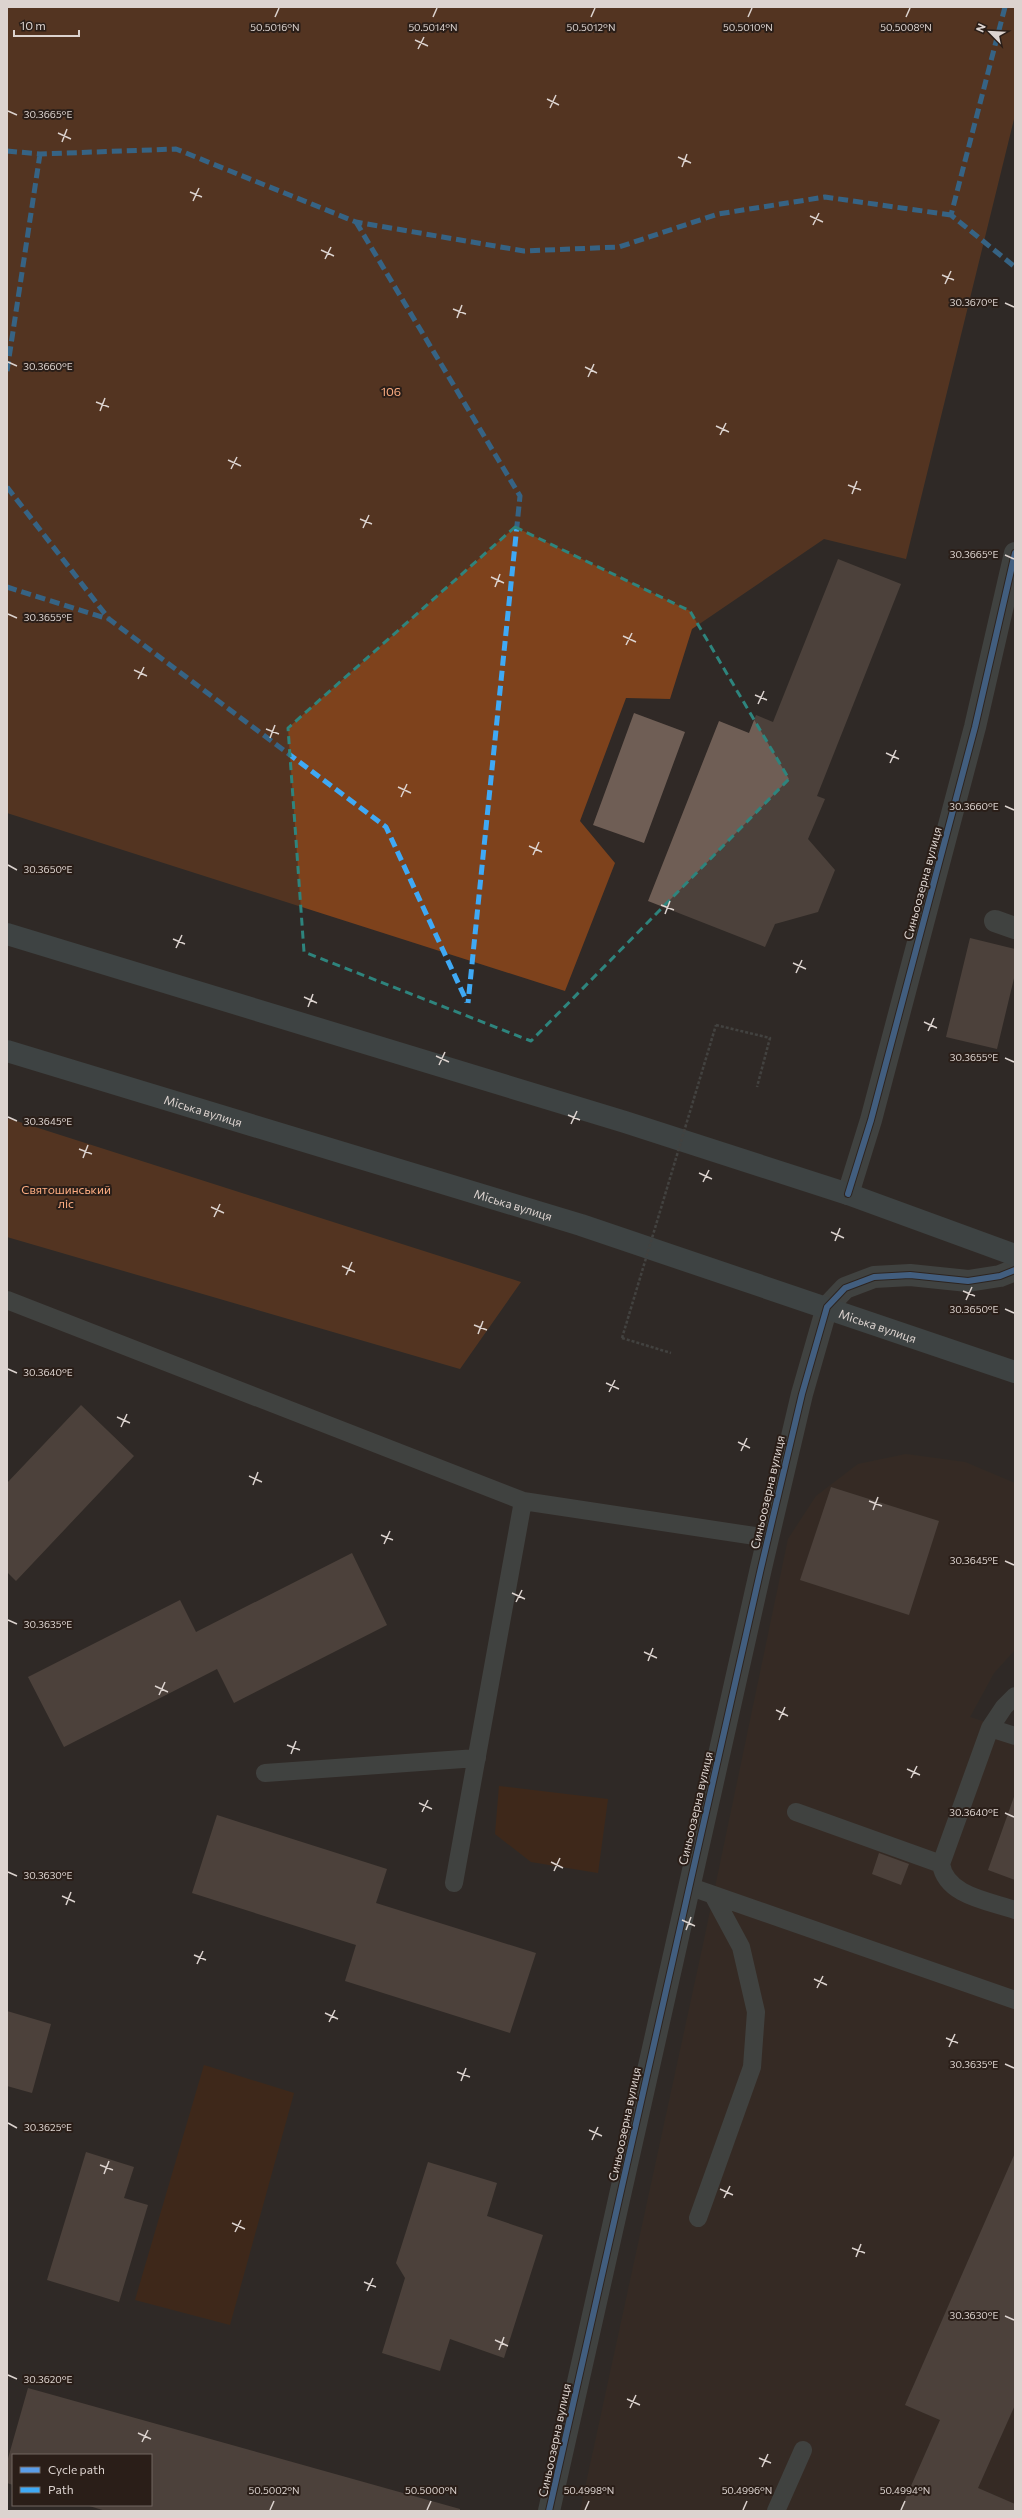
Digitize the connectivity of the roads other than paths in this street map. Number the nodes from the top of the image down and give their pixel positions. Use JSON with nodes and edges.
{"nodes":[{"id":1,"x":1015,"y":553,"type":"edge"},
{"id":2,"x":7,"y":934,"type":"edge"},
{"id":3,"x":7,"y":1051,"type":"edge"},
{"id":4,"x":848,"y":1194,"type":"junction"},
{"id":5,"x":1015,"y":1254,"type":"edge"},
{"id":6,"x":1015,"y":1270,"type":"edge"},
{"id":7,"x":7,"y":1300,"type":"edge"},
{"id":8,"x":827,"y":1307,"type":"junction"},
{"id":9,"x":1015,"y":1372,"type":"edge"},
{"id":10,"x":523,"y":1500,"type":"junction"},
{"id":11,"x":768,"y":1538,"type":"junction"},
{"id":12,"x":1015,"y":1696,"type":"edge"},
{"id":13,"x":990,"y":1728,"type":"junction"},
{"id":14,"x":1015,"y":1736,"type":"edge"},
{"id":15,"x":477,"y":1758,"type":"junction"},
{"id":16,"x":265,"y":1773,"type":"dead end"},
{"id":17,"x":796,"y":1812,"type":"dead end"},
{"id":18,"x":941,"y":1864,"type":"junction"},
{"id":19,"x":454,"y":1882,"type":"dead end"},
{"id":20,"x":688,"y":1886,"type":"junction"},
{"id":21,"x":713,"y":1894,"type":"junction"},
{"id":22,"x":1015,"y":1910,"type":"edge"},
{"id":23,"x":1015,"y":2000,"type":"edge"},
{"id":24,"x":698,"y":2218,"type":"dead end"},
{"id":25,"x":803,"y":2450,"type":"dead end"},
{"id":26,"x":550,"y":2511,"type":"edge"},
{"id":27,"x":776,"y":2511,"type":"edge"}],
"edges":[{"from":1,"to":4,"type":"street","name":"Синьоозерна вулиця"},
{"from":2,"to":4,"type":"highway"},
{"from":3,"to":8,"type":"highway","name":"Міська вулиця"},
{"from":4,"to":5,"type":"highway"},
{"from":6,"to":8,"type":"street","name":"Синьоозерна вулиця"},
{"from":7,"to":10,"type":"lane"},
{"from":8,"to":9,"type":"highway","name":"Міська вулиця"},
{"from":8,"to":11,"type":"street","name":"Синьоозерна вулиця"},
{"from":10,"to":11,"type":"lane"},
{"from":10,"to":15,"type":"lane"},
{"from":11,"to":20,"type":"street","name":"Синьоозерна вулиця"},
{"from":12,"to":13,"type":"lane"},
{"from":13,"to":14,"type":"lane"},
{"from":13,"to":18,"type":"lane"},
{"from":15,"to":16,"type":"lane"},
{"from":15,"to":19,"type":"lane"},
{"from":17,"to":18,"type":"lane"},
{"from":18,"to":22,"type":"lane"},
{"from":20,"to":21,"type":"lane"},
{"from":20,"to":26,"type":"street","name":"Синьоозерна вулиця"},
{"from":21,"to":23,"type":"lane"},
{"from":21,"to":24,"type":"lane"},
{"from":25,"to":27,"type":"lane"}]}
